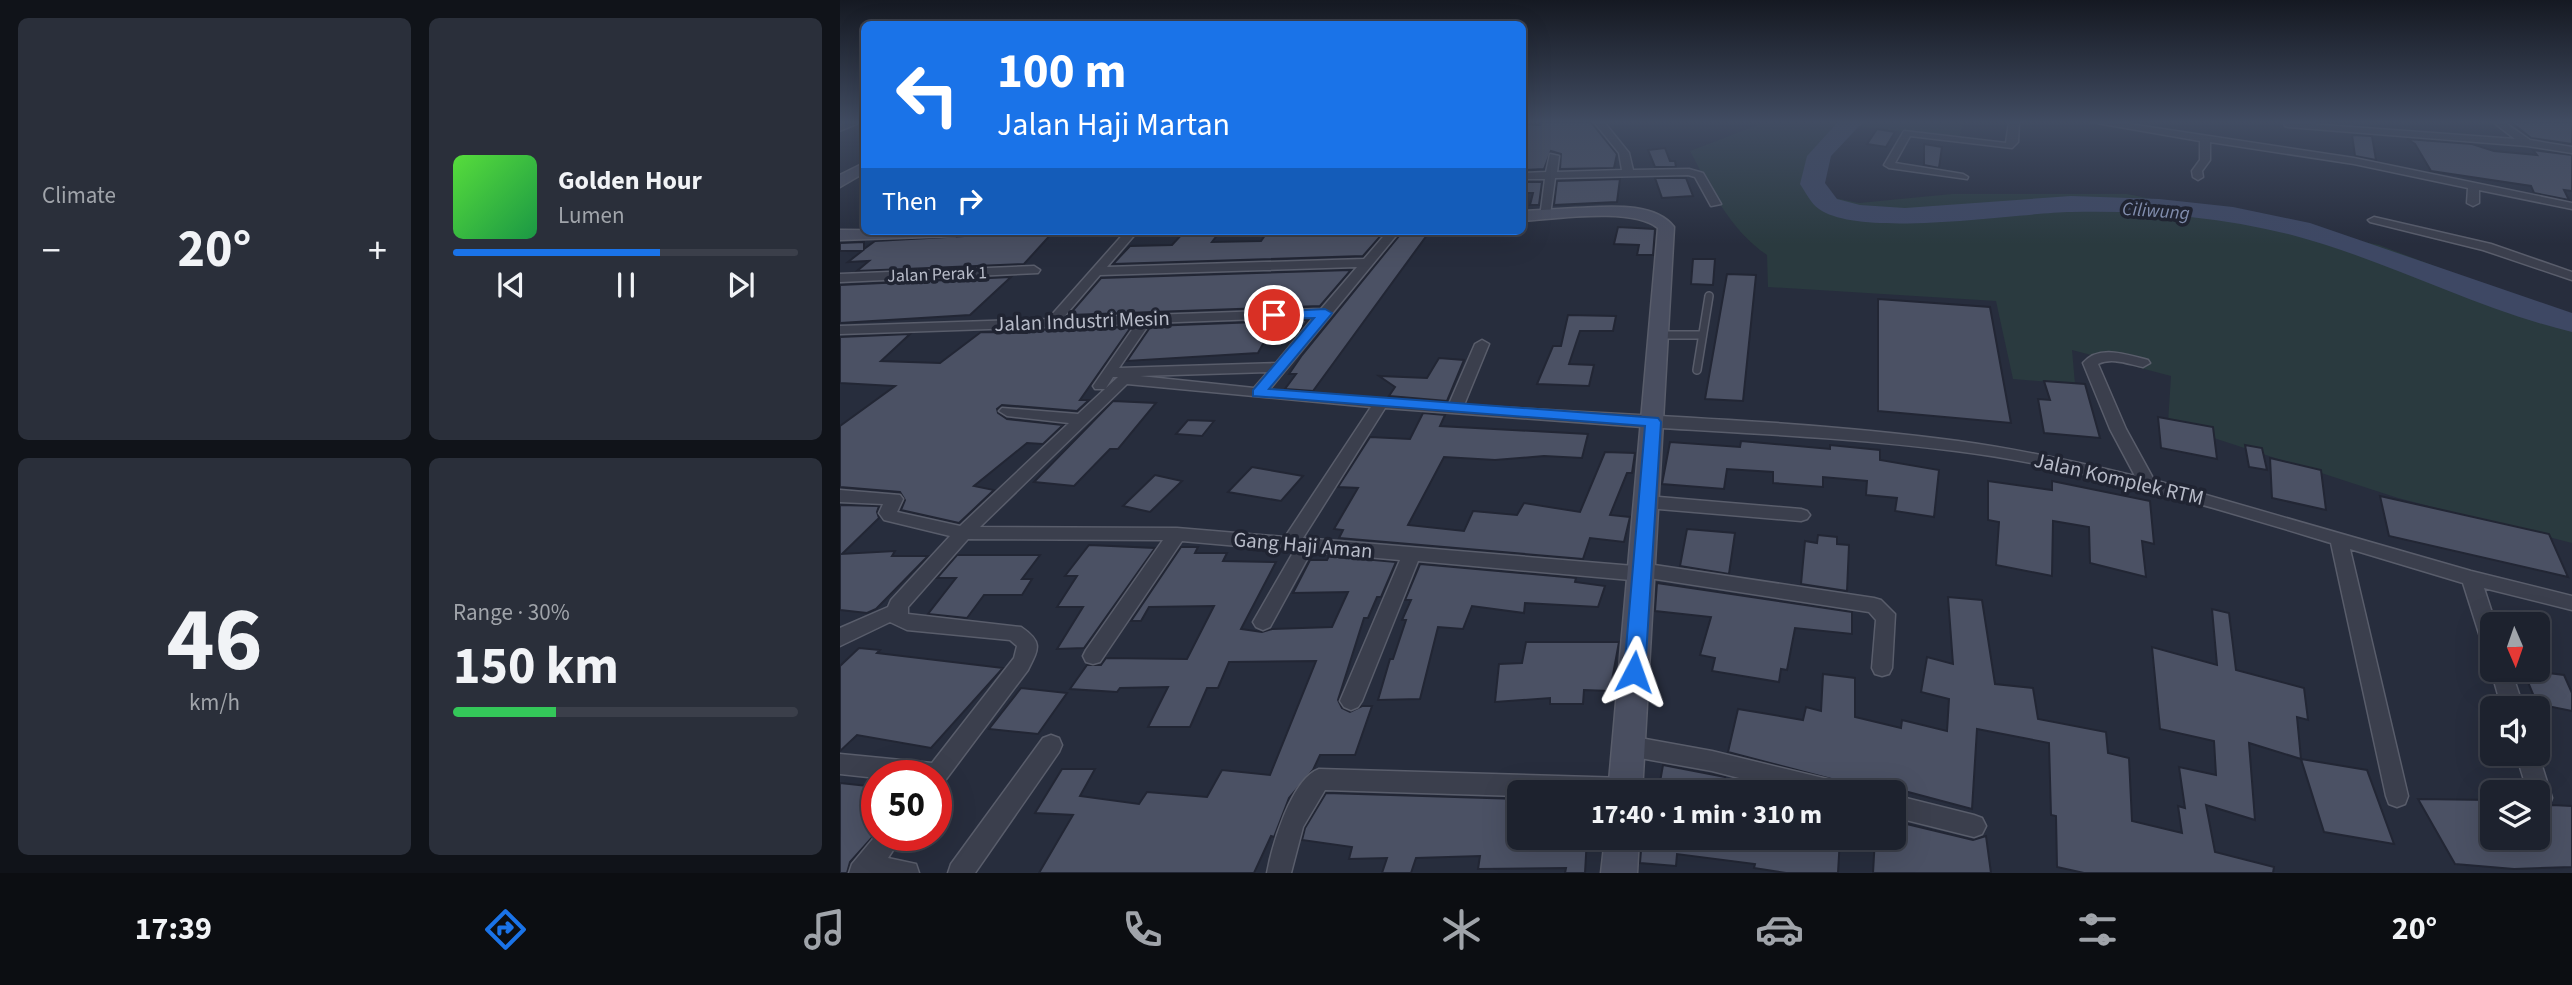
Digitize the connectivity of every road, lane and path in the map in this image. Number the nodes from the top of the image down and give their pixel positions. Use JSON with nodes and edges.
{"nodes":[{"id":1,"x":1553,"y":163,"type":"edge"},
{"id":2,"x":1626,"y":163,"type":"edge"},
{"id":3,"x":1890,"y":163,"type":"edge"},
{"id":4,"x":2203,"y":163,"type":"edge"},
{"id":5,"x":2363,"y":163,"type":"edge"},
{"id":6,"x":861,"y":169,"type":"edge"},
{"id":7,"x":1628,"y":173,"type":"junction"},
{"id":8,"x":1552,"y":175,"type":"junction"},
{"id":9,"x":1526,"y":176,"type":"edge"},
{"id":10,"x":1963,"y":177,"type":"dead end"},
{"id":11,"x":2198,"y":177,"type":"dead end"},
{"id":12,"x":840,"y":182,"type":"edge"},
{"id":13,"x":2474,"y":185,"type":"junction"},
{"id":14,"x":2473,"y":203,"type":"dead end"},
{"id":15,"x":1715,"y":204,"type":"dead end"},
{"id":16,"x":2572,"y":206,"type":"edge"},
{"id":17,"x":1533,"y":215,"type":"edge"},
{"id":18,"x":2374,"y":219,"type":"dead end"},
{"id":19,"x":863,"y":235,"type":"edge"},
{"id":20,"x":1128,"y":235,"type":"edge"},
{"id":21,"x":1391,"y":235,"type":"edge"},
{"id":22,"x":840,"y":236,"type":"edge"},
{"id":23,"x":1367,"y":263,"type":"junction"},
{"id":24,"x":1034,"y":270,"type":"dead end"},
{"id":25,"x":1097,"y":271,"type":"junction"},
{"id":26,"x":2572,"y":276,"type":"edge"},
{"id":27,"x":840,"y":278,"type":"edge"},
{"id":28,"x":1709,"y":296,"type":"dead end"},
{"id":29,"x":1325,"y":313,"type":"junction"},
{"id":30,"x":1147,"y":318,"type":"junction"},
{"id":31,"x":1052,"y":322,"type":"junction"},
{"id":32,"x":840,"y":330,"type":"edge"},
{"id":33,"x":1659,"y":335,"type":"junction"},
{"id":34,"x":1702,"y":335,"type":"junction"},
{"id":35,"x":1482,"y":344,"type":"dead end"},
{"id":36,"x":2143,"y":363,"type":"dead end"},
{"id":37,"x":1281,"y":367,"type":"junction"},
{"id":38,"x":1697,"y":370,"type":"dead end"},
{"id":39,"x":1111,"y":379,"type":"junction"},
{"id":40,"x":1258,"y":393,"type":"junction"},
{"id":41,"x":1381,"y":402,"type":"junction"},
{"id":42,"x":1455,"y":408,"type":"junction"},
{"id":43,"x":1007,"y":411,"type":"dead end"},
{"id":44,"x":1084,"y":420,"type":"junction"},
{"id":45,"x":1653,"y":422,"type":"junction"},
{"id":46,"x":2148,"y":484,"type":"junction"},
{"id":47,"x":840,"y":496,"type":"edge"},
{"id":48,"x":1647,"y":502,"type":"junction"},
{"id":49,"x":1801,"y":515,"type":"dead end"},
{"id":50,"x":963,"y":533,"type":"junction"},
{"id":51,"x":1177,"y":534,"type":"junction"},
{"id":52,"x":2339,"y":539,"type":"junction"},
{"id":53,"x":1299,"y":543,"type":"junction"},
{"id":54,"x":1412,"y":555,"type":"junction"},
{"id":55,"x":1642,"y":572,"type":"junction"},
{"id":56,"x":2471,"y":578,"type":"junction"},
{"id":57,"x":2572,"y":603,"type":"edge"},
{"id":58,"x":895,"y":612,"type":"junction"},
{"id":59,"x":2482,"y":612,"type":"edge"},
{"id":60,"x":1264,"y":622,"type":"dead end"},
{"id":61,"x":840,"y":638,"type":"edge"},
{"id":62,"x":1093,"y":656,"type":"dead end"},
{"id":63,"x":1882,"y":668,"type":"dead end"},
{"id":64,"x":1351,"y":701,"type":"dead end"},
{"id":65,"x":1051,"y":744,"type":"dead end"},
{"id":66,"x":1629,"y":746,"type":"junction"},
{"id":67,"x":948,"y":760,"type":"edge"},
{"id":68,"x":840,"y":765,"type":"edge"},
{"id":69,"x":861,"y":767,"type":"edge"},
{"id":70,"x":1626,"y":780,"type":"edge"},
{"id":71,"x":1788,"y":780,"type":"edge"},
{"id":72,"x":1507,"y":786,"type":"edge"},
{"id":73,"x":2397,"y":796,"type":"dead end"},
{"id":74,"x":1906,"y":809,"type":"edge"},
{"id":75,"x":1974,"y":826,"type":"dead end"},
{"id":76,"x":1621,"y":850,"type":"edge"},
{"id":77,"x":879,"y":851,"type":"edge"},
{"id":78,"x":863,"y":871,"type":"edge"},
{"id":79,"x":907,"y":873,"type":"edge"},
{"id":80,"x":960,"y":873,"type":"edge"},
{"id":81,"x":1279,"y":873,"type":"edge"},
{"id":82,"x":1619,"y":873,"type":"edge"}],
"edges":[{"from":1,"to":8,"type":"street"},
{"from":2,"to":7,"type":"street"},
{"from":3,"to":10,"type":"street"},
{"from":4,"to":11,"type":"street"},
{"from":5,"to":13,"type":"street"},
{"from":6,"to":12,"type":"main road"},
{"from":7,"to":8,"type":"street"},
{"from":7,"to":15,"type":"street"},
{"from":8,"to":9,"type":"street"},
{"from":8,"to":17,"type":"street"},
{"from":13,"to":14,"type":"street"},
{"from":13,"to":16,"type":"street"},
{"from":17,"to":33,"type":"main road"},
{"from":18,"to":26,"type":"street"},
{"from":19,"to":22,"type":"main road"},
{"from":20,"to":25,"type":"street"},
{"from":21,"to":23,"type":"street"},
{"from":23,"to":25,"type":"street"},
{"from":23,"to":29,"type":"street"},
{"from":24,"to":27,"type":"street","name":"Jalan Perak 1"},
{"from":25,"to":31,"type":"street"},
{"from":28,"to":34,"type":"lane"},
{"from":29,"to":30,"type":"street","name":"Jalan Industri Mesin"},
{"from":29,"to":37,"type":"street"},
{"from":30,"to":31,"type":"street","name":"Jalan Industri Mesin"},
{"from":30,"to":39,"type":"street"},
{"from":31,"to":32,"type":"street","name":"Jalan Industri Mesin"},
{"from":33,"to":34,"type":"lane"},
{"from":33,"to":45,"type":"main road"},
{"from":34,"to":38,"type":"lane"},
{"from":35,"to":42,"type":"street"},
{"from":36,"to":46,"type":"street"},
{"from":37,"to":39,"type":"street"},
{"from":37,"to":40,"type":"street"},
{"from":39,"to":40,"type":"street","name":"Jalan Komplek RTM"},
{"from":39,"to":44,"type":"street"},
{"from":40,"to":41,"type":"street","name":"Jalan Komplek RTM"},
{"from":41,"to":42,"type":"street","name":"Jalan Komplek RTM"},
{"from":41,"to":53,"type":"street"},
{"from":42,"to":45,"type":"street","name":"Jalan Komplek RTM"},
{"from":43,"to":44,"type":"street"},
{"from":44,"to":50,"type":"street"},
{"from":45,"to":46,"type":"street","name":"Jalan Komplek RTM"},
{"from":45,"to":48,"type":"main road"},
{"from":46,"to":52,"type":"street","name":"Jalan Komplek RTM"},
{"from":47,"to":50,"type":"street","name":"Gang Haji Aman"},
{"from":48,"to":49,"type":"street"},
{"from":48,"to":55,"type":"main road"},
{"from":50,"to":51,"type":"street","name":"Gang Haji Aman"},
{"from":50,"to":58,"type":"street"},
{"from":51,"to":53,"type":"street","name":"Gang Haji Aman"},
{"from":51,"to":62,"type":"street"},
{"from":52,"to":56,"type":"street","name":"Jalan Komplek RTM"},
{"from":52,"to":73,"type":"street"},
{"from":53,"to":54,"type":"street","name":"Gang Haji Aman"},
{"from":53,"to":60,"type":"street"},
{"from":54,"to":55,"type":"street","name":"Gang Haji Aman"},
{"from":54,"to":64,"type":"street"},
{"from":55,"to":63,"type":"street","name":"Gang Haji Aman"},
{"from":55,"to":66,"type":"main road"},
{"from":56,"to":57,"type":"street","name":"Jalan Komplek RTM"},
{"from":56,"to":59,"type":"street"},
{"from":58,"to":61,"type":"street"},
{"from":58,"to":67,"type":"street"},
{"from":65,"to":80,"type":"street"},
{"from":66,"to":70,"type":"main road"},
{"from":66,"to":71,"type":"street"},
{"from":68,"to":69,"type":"street"},
{"from":72,"to":81,"type":"street"},
{"from":74,"to":75,"type":"street"},
{"from":76,"to":82,"type":"main road"},
{"from":77,"to":78,"type":"street"},
{"from":78,"to":79,"type":"street"}]}
